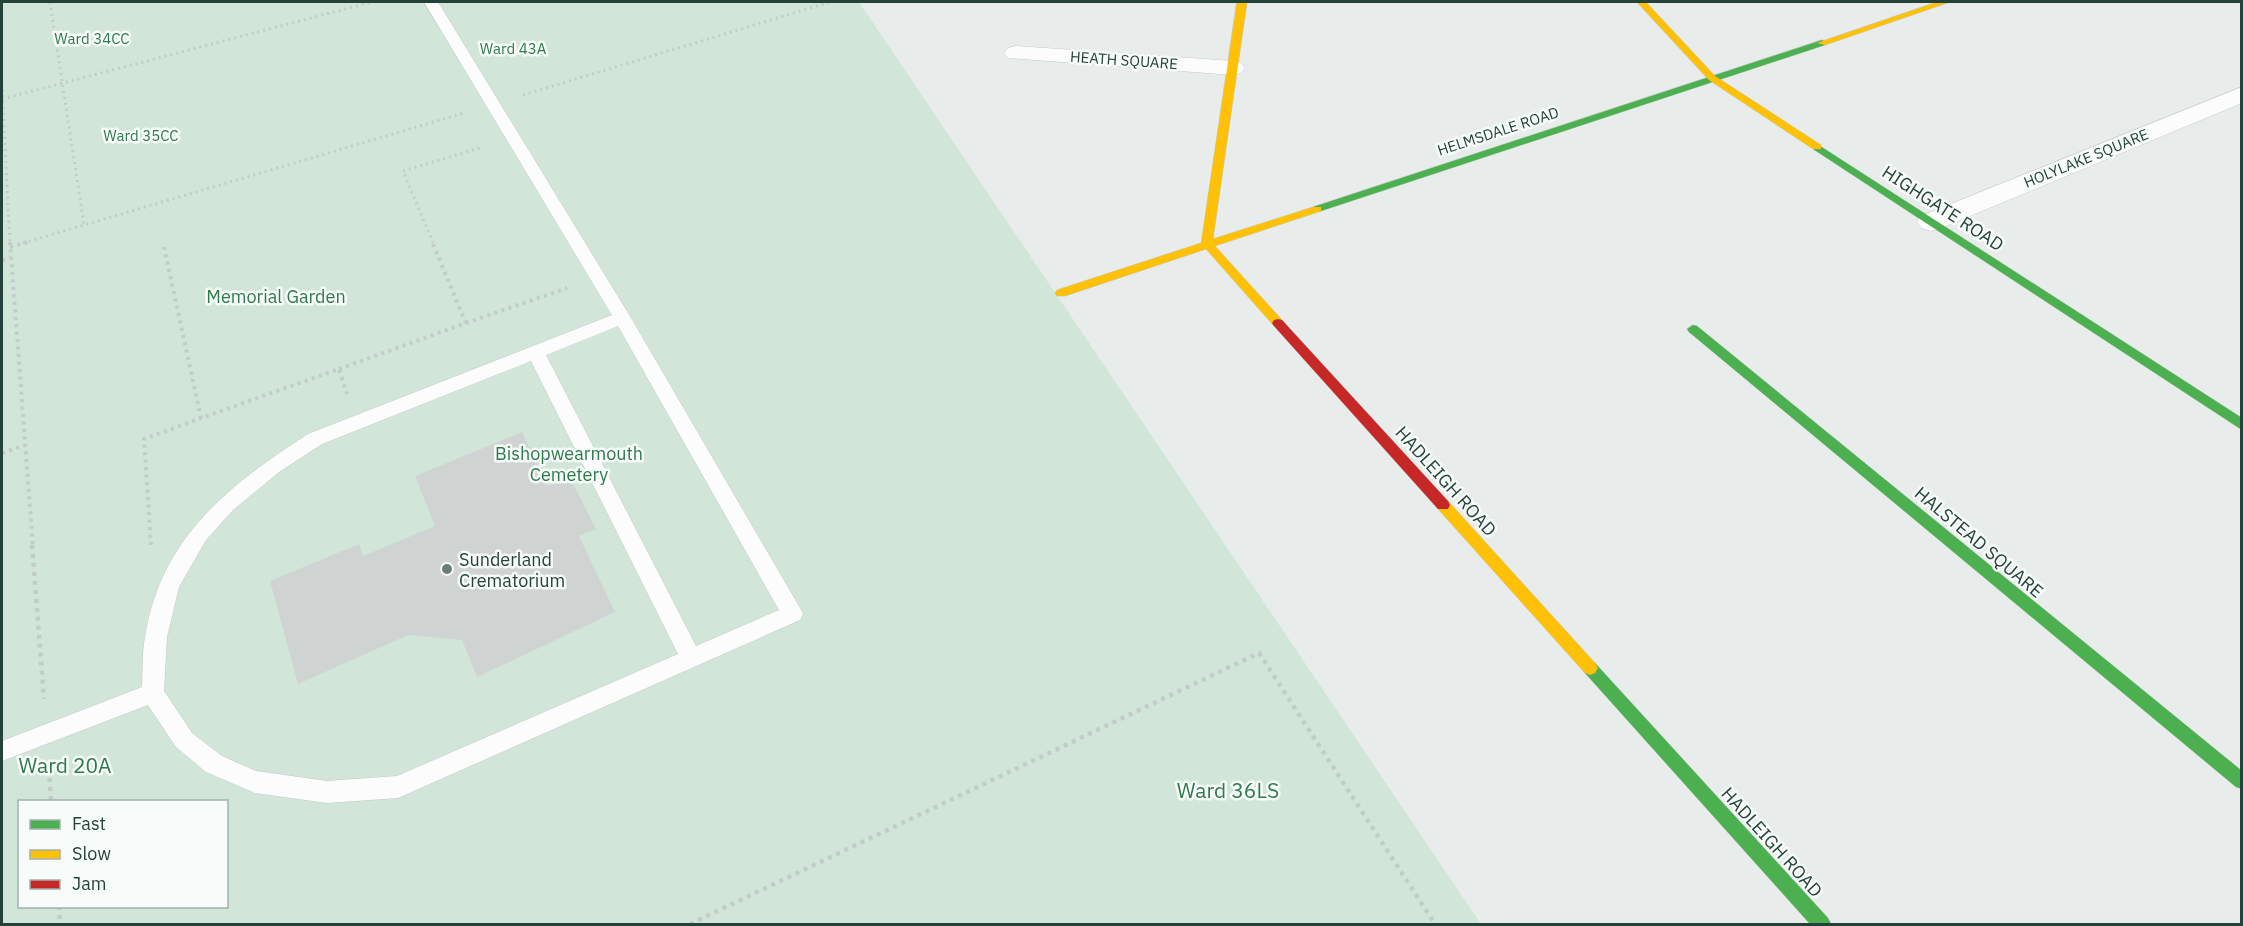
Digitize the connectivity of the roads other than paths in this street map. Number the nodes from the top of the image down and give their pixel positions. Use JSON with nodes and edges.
{"nodes":[{"id":1,"x":431,"y":2,"type":"edge"},
{"id":2,"x":1242,"y":2,"type":"edge"},
{"id":3,"x":1641,"y":2,"type":"edge"},
{"id":4,"x":1945,"y":2,"type":"edge"},
{"id":5,"x":1016,"y":53,"type":"dead end"},
{"id":6,"x":1233,"y":68,"type":"junction"},
{"id":7,"x":1712,"y":78,"type":"junction"},
{"id":8,"x":2241,"y":94,"type":"edge"},
{"id":9,"x":1931,"y":222,"type":"junction"},
{"id":10,"x":1207,"y":244,"type":"junction"},
{"id":11,"x":1061,"y":293,"type":"dead end"},
{"id":12,"x":622,"y":318,"type":"junction"},
{"id":13,"x":1693,"y":329,"type":"dead end"},
{"id":14,"x":536,"y":354,"type":"junction"},
{"id":15,"x":2241,"y":425,"type":"edge"},
{"id":16,"x":691,"y":658,"type":"junction"},
{"id":17,"x":153,"y":693,"type":"junction"},
{"id":18,"x":2,"y":751,"type":"edge"},
{"id":19,"x":2241,"y":782,"type":"edge"},
{"id":20,"x":1822,"y":924,"type":"edge"}],
"edges":[{"from":1,"to":12,"type":"lane"},
{"from":2,"to":6,"type":"street"},
{"from":3,"to":7,"type":"street","name":"HIGHGATE ROAD"},
{"from":4,"to":7,"type":"street","name":"HELMSDALE ROAD"},
{"from":5,"to":6,"type":"street","name":"HEATH SQUARE"},
{"from":6,"to":10,"type":"street"},
{"from":7,"to":9,"type":"street","name":"HIGHGATE ROAD"},
{"from":7,"to":10,"type":"street","name":"HELMSDALE ROAD"},
{"from":8,"to":9,"type":"street","name":"HOLYLAKE SQUARE"},
{"from":9,"to":15,"type":"street","name":"HIGHGATE ROAD"},
{"from":10,"to":11,"type":"street","name":"HELMSDALE ROAD"},
{"from":10,"to":20,"type":"street","name":"HADLEIGH ROAD"},
{"from":12,"to":14,"type":"lane"},
{"from":12,"to":16,"type":"lane"},
{"from":13,"to":19,"type":"street","name":"HALSTEAD SQUARE"},
{"from":14,"to":16,"type":"lane"},
{"from":14,"to":17,"type":"lane"},
{"from":16,"to":17,"type":"lane"},
{"from":17,"to":18,"type":"lane"}]}
